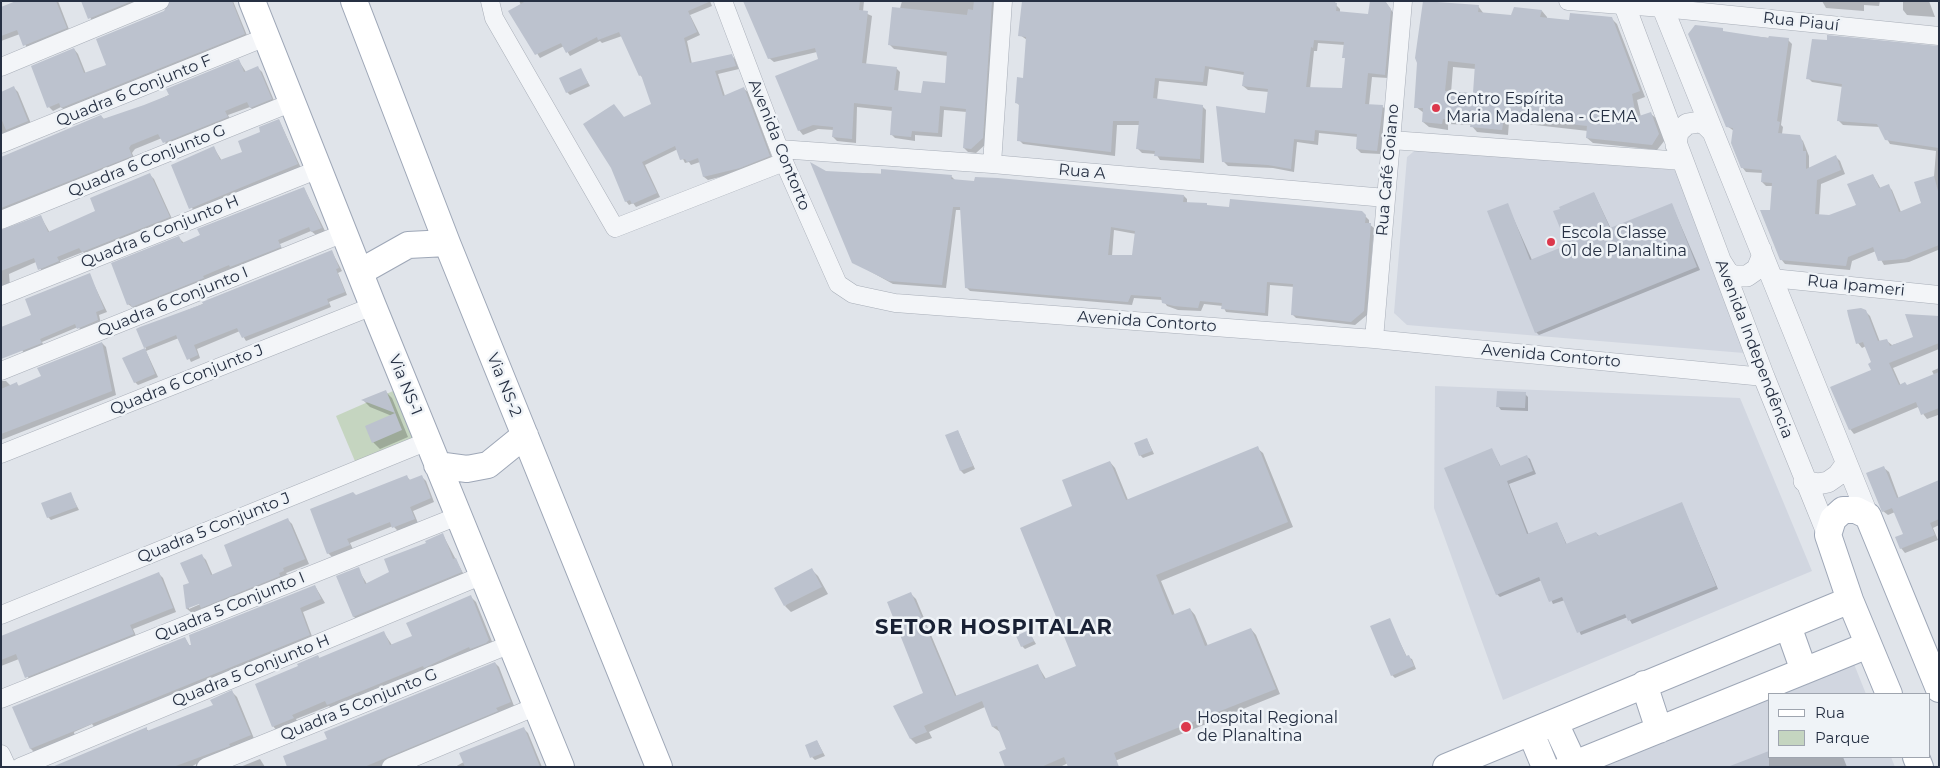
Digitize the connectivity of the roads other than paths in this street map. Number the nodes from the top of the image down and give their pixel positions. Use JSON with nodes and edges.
{"nodes":[{"id":1,"x":160,"y":1,"type":"edge"},
{"id":2,"x":252,"y":1,"type":"edge"},
{"id":3,"x":354,"y":1,"type":"edge"},
{"id":4,"x":490,"y":1,"type":"edge"},
{"id":5,"x":723,"y":1,"type":"edge"},
{"id":6,"x":1003,"y":1,"type":"edge"},
{"id":7,"x":1402,"y":1,"type":"edge"},
{"id":8,"x":1568,"y":1,"type":"edge"},
{"id":9,"x":1624,"y":4,"type":"edge"},
{"id":10,"x":1662,"y":5,"type":"edge"},
{"id":11,"x":1939,"y":36,"type":"edge"},
{"id":12,"x":266,"y":37,"type":"junction"},
{"id":13,"x":1,"y":67,"type":"edge"},
{"id":14,"x":293,"y":102,"type":"junction"},
{"id":15,"x":1713,"y":132,"type":"junction"},
{"id":16,"x":1391,"y":140,"type":"junction"},
{"id":17,"x":1,"y":144,"type":"edge"},
{"id":18,"x":1679,"y":153,"type":"junction"},
{"id":19,"x":782,"y":156,"type":"junction"},
{"id":20,"x":992,"y":164,"type":"junction"},
{"id":21,"x":319,"y":169,"type":"junction"},
{"id":22,"x":1386,"y":198,"type":"junction"},
{"id":23,"x":1,"y":220,"type":"edge"},
{"id":24,"x":344,"y":232,"type":"junction"},
{"id":25,"x":447,"y":244,"type":"junction"},
{"id":26,"x":1761,"y":250,"type":"junction"},
{"id":27,"x":1721,"y":262,"type":"junction"},
{"id":28,"x":360,"y":272,"type":"junction"},
{"id":29,"x":1772,"y":278,"type":"junction"},
{"id":30,"x":1939,"y":294,"type":"edge"},
{"id":31,"x":1,"y":296,"type":"edge"},
{"id":32,"x":373,"y":306,"type":"junction"},
{"id":33,"x":1374,"y":339,"type":"junction"},
{"id":34,"x":1,"y":371,"type":"edge"},
{"id":35,"x":1764,"y":377,"type":"junction"},
{"id":36,"x":525,"y":435,"type":"junction"},
{"id":37,"x":432,"y":453,"type":"junction"},
{"id":38,"x":1,"y":454,"type":"edge"},
{"id":39,"x":1846,"y":464,"type":"junction"},
{"id":40,"x":1804,"y":481,"type":"junction"},
{"id":41,"x":458,"y":516,"type":"junction"},
{"id":42,"x":1868,"y":516,"type":"junction"},
{"id":43,"x":1828,"y":535,"type":"junction"},
{"id":44,"x":483,"y":575,"type":"junction"},
{"id":45,"x":1850,"y":600,"type":"junction"},
{"id":46,"x":1,"y":615,"type":"edge"},
{"id":47,"x":1788,"y":626,"type":"junction"},
{"id":48,"x":511,"y":644,"type":"junction"},
{"id":49,"x":1868,"y":645,"type":"junction"},
{"id":50,"x":1934,"y":661,"type":"edge"},
{"id":51,"x":1804,"y":671,"type":"junction"},
{"id":52,"x":1644,"y":684,"type":"junction"},
{"id":53,"x":1939,"y":689,"type":"edge"},
{"id":54,"x":1889,"y":693,"type":"edge"},
{"id":55,"x":1,"y":699,"type":"edge"},
{"id":56,"x":537,"y":706,"type":"junction"},
{"id":57,"x":1555,"y":723,"type":"junction"},
{"id":58,"x":1659,"y":730,"type":"junction"},
{"id":59,"x":1531,"y":733,"type":"junction"},
{"id":60,"x":1,"y":754,"type":"edge"},
{"id":61,"x":1571,"y":765,"type":"edge"},
{"id":62,"x":7,"y":767,"type":"edge"},
{"id":63,"x":20,"y":767,"type":"edge"},
{"id":64,"x":206,"y":767,"type":"edge"},
{"id":65,"x":390,"y":767,"type":"edge"},
{"id":66,"x":561,"y":767,"type":"edge"},
{"id":67,"x":659,"y":767,"type":"edge"},
{"id":68,"x":1446,"y":767,"type":"edge"},
{"id":69,"x":1545,"y":767,"type":"edge"}],
"edges":[{"from":1,"to":13,"type":"street"},
{"from":2,"to":12,"type":"main road","name":"Via NS-1"},
{"from":3,"to":25,"type":"main road","name":"Via NS-2"},
{"from":4,"to":19,"type":"street"},
{"from":5,"to":19,"type":"street","name":"Avenida Contorto"},
{"from":6,"to":20,"type":"street"},
{"from":7,"to":16,"type":"street","name":"Rua Café Goiano"},
{"from":8,"to":9,"type":"street"},
{"from":9,"to":10,"type":"street","name":"Rua Piauí"},
{"from":9,"to":18,"type":"street","name":"Avenida Independência"},
{"from":10,"to":11,"type":"street","name":"Rua Piauí"},
{"from":10,"to":15,"type":"street"},
{"from":12,"to":14,"type":"main road","name":"Via NS-1"},
{"from":12,"to":17,"type":"street","name":"Quadra 6 Conjunto F"},
{"from":14,"to":21,"type":"main road","name":"Via NS-1"},
{"from":14,"to":23,"type":"street","name":"Quadra 6 Conjunto G"},
{"from":15,"to":18,"type":"street"},
{"from":15,"to":26,"type":"street"},
{"from":16,"to":18,"type":"street"},
{"from":16,"to":22,"type":"street","name":"Rua Café Goiano"},
{"from":18,"to":27,"type":"street","name":"Avenida Independência"},
{"from":19,"to":20,"type":"street","name":"Rua A"},
{"from":19,"to":33,"type":"street","name":"Avenida Contorto"},
{"from":20,"to":22,"type":"street","name":"Rua A"},
{"from":21,"to":24,"type":"main road","name":"Via NS-1"},
{"from":21,"to":31,"type":"street","name":"Quadra 6 Conjunto H"},
{"from":22,"to":33,"type":"street","name":"Rua Café Goiano"},
{"from":24,"to":28,"type":"main road","name":"Via NS-1"},
{"from":24,"to":34,"type":"street","name":"Quadra 6 Conjunto I"},
{"from":25,"to":28,"type":"main road"},
{"from":25,"to":36,"type":"main road","name":"Via NS-2"},
{"from":26,"to":27,"type":"street"},
{"from":26,"to":29,"type":"street"},
{"from":27,"to":35,"type":"street","name":"Avenida Independência"},
{"from":28,"to":32,"type":"main road","name":"Via NS-1"},
{"from":29,"to":30,"type":"street","name":"Rua Ipameri"},
{"from":29,"to":39,"type":"street"},
{"from":32,"to":37,"type":"main road","name":"Via NS-1"},
{"from":32,"to":38,"type":"street","name":"Quadra 6 Conjunto J"},
{"from":33,"to":35,"type":"street","name":"Avenida Contorto"},
{"from":35,"to":40,"type":"street","name":"Avenida Independência"},
{"from":36,"to":37,"type":"main road"},
{"from":36,"to":67,"type":"main road","name":"Via NS-2"},
{"from":37,"to":41,"type":"main road","name":"Via NS-1"},
{"from":37,"to":46,"type":"street","name":"Quadra 5 Conjunto J"},
{"from":39,"to":40,"type":"street"},
{"from":39,"to":42,"type":"street"},
{"from":40,"to":43,"type":"street","name":"Avenida Independência"},
{"from":41,"to":44,"type":"main road","name":"Via NS-1"},
{"from":41,"to":55,"type":"street","name":"Quadra 5 Conjunto I"},
{"from":42,"to":43,"type":"main road"},
{"from":42,"to":50,"type":"main road"},
{"from":43,"to":45,"type":"main road","name":"Avenida Independência"},
{"from":44,"to":48,"type":"main road","name":"Via NS-1"},
{"from":44,"to":63,"type":"street","name":"Quadra 5 Conjunto H"},
{"from":45,"to":47,"type":"main road"},
{"from":45,"to":49,"type":"main road","name":"Avenida Independência"},
{"from":47,"to":51,"type":"main road"},
{"from":47,"to":52,"type":"main road"},
{"from":48,"to":56,"type":"main road","name":"Via NS-1"},
{"from":48,"to":64,"type":"street","name":"Quadra 5 Conjunto G"},
{"from":49,"to":51,"type":"main road"},
{"from":49,"to":54,"type":"main road","name":"Avenida Independência"},
{"from":50,"to":53,"type":"main road"},
{"from":51,"to":58,"type":"main road"},
{"from":52,"to":57,"type":"main road"},
{"from":52,"to":58,"type":"main road"},
{"from":56,"to":65,"type":"street"},
{"from":56,"to":66,"type":"main road","name":"Via NS-1"},
{"from":57,"to":59,"type":"main road"},
{"from":57,"to":61,"type":"main road"},
{"from":58,"to":61,"type":"main road"},
{"from":59,"to":68,"type":"main road"},
{"from":59,"to":69,"type":"main road"},
{"from":60,"to":62,"type":"street"}]}
